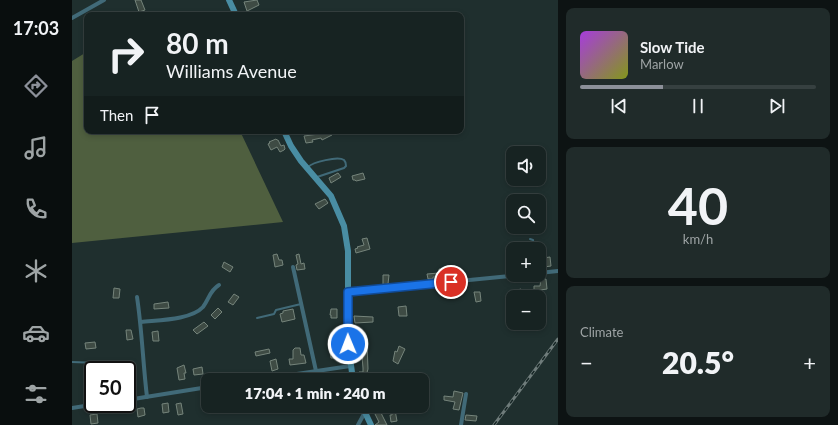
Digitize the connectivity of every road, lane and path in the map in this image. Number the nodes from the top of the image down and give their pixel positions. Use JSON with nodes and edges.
{"nodes":[{"id":1,"x":104,"y":0,"type":"edge"},
{"id":2,"x":230,"y":0,"type":"edge"},
{"id":3,"x":235,"y":12,"type":"edge"},
{"id":4,"x":72,"y":18,"type":"edge"},
{"id":5,"x":286,"y":134,"type":"edge"},
{"id":6,"x":307,"y":168,"type":"junction"},
{"id":7,"x":316,"y":178,"type":"junction"},
{"id":8,"x":530,"y":239,"type":"dead end"},
{"id":9,"x":533,"y":242,"type":"edge"},
{"id":10,"x":293,"y":267,"type":"dead end"},
{"id":11,"x":558,"y":271,"type":"edge"},
{"id":12,"x":546,"y":272,"type":"edge"},
{"id":13,"x":506,"y":276,"type":"edge"},
{"id":14,"x":219,"y":284,"type":"dead end"},
{"id":15,"x":348,"y":292,"type":"junction"},
{"id":16,"x":137,"y":297,"type":"dead end"},
{"id":17,"x":301,"y":304,"type":"junction"},
{"id":18,"x":257,"y":318,"type":"dead end"},
{"id":19,"x":141,"y":322,"type":"junction"},
{"id":20,"x":72,"y":362,"type":"edge"},
{"id":21,"x":84,"y":362,"type":"edge"},
{"id":22,"x":350,"y":366,"type":"junction"},
{"id":23,"x":316,"y":371,"type":"junction"},
{"id":24,"x":303,"y":373,"type":"edge"},
{"id":25,"x":352,"y":373,"type":"edge"},
{"id":26,"x":201,"y":389,"type":"edge"},
{"id":27,"x":466,"y":394,"type":"dead end"},
{"id":28,"x":147,"y":397,"type":"junction"},
{"id":29,"x":136,"y":399,"type":"edge"},
{"id":30,"x":84,"y":406,"type":"edge"},
{"id":31,"x":72,"y":408,"type":"edge"},
{"id":32,"x":362,"y":413,"type":"edge"},
{"id":33,"x":365,"y":413,"type":"edge"},
{"id":34,"x":358,"y":425,"type":"edge"},
{"id":35,"x":371,"y":425,"type":"edge"},
{"id":36,"x":461,"y":425,"type":"edge"}],
"edges":[{"from":1,"to":4,"type":"street"},
{"from":2,"to":3,"type":"main road"},
{"from":5,"to":6,"type":"main road"},
{"from":6,"to":7,"type":"main road"},
{"from":6,"to":7,"type":"lane"},
{"from":7,"to":15,"type":"main road"},
{"from":8,"to":9,"type":"lane"},
{"from":10,"to":17,"type":"street"},
{"from":11,"to":12,"type":"street"},
{"from":13,"to":15,"type":"street"},
{"from":14,"to":19,"type":"street"},
{"from":15,"to":22,"type":"main road"},
{"from":16,"to":19,"type":"street"},
{"from":17,"to":18,"type":"lane"},
{"from":17,"to":23,"type":"street"},
{"from":19,"to":28,"type":"street"},
{"from":20,"to":21,"type":"lane"},
{"from":22,"to":23,"type":"street"},
{"from":22,"to":25,"type":"main road"},
{"from":23,"to":24,"type":"street"},
{"from":26,"to":28,"type":"street"},
{"from":27,"to":36,"type":"street"},
{"from":28,"to":29,"type":"street"},
{"from":30,"to":31,"type":"street"},
{"from":32,"to":34,"type":"street"},
{"from":33,"to":35,"type":"main road"}]}
